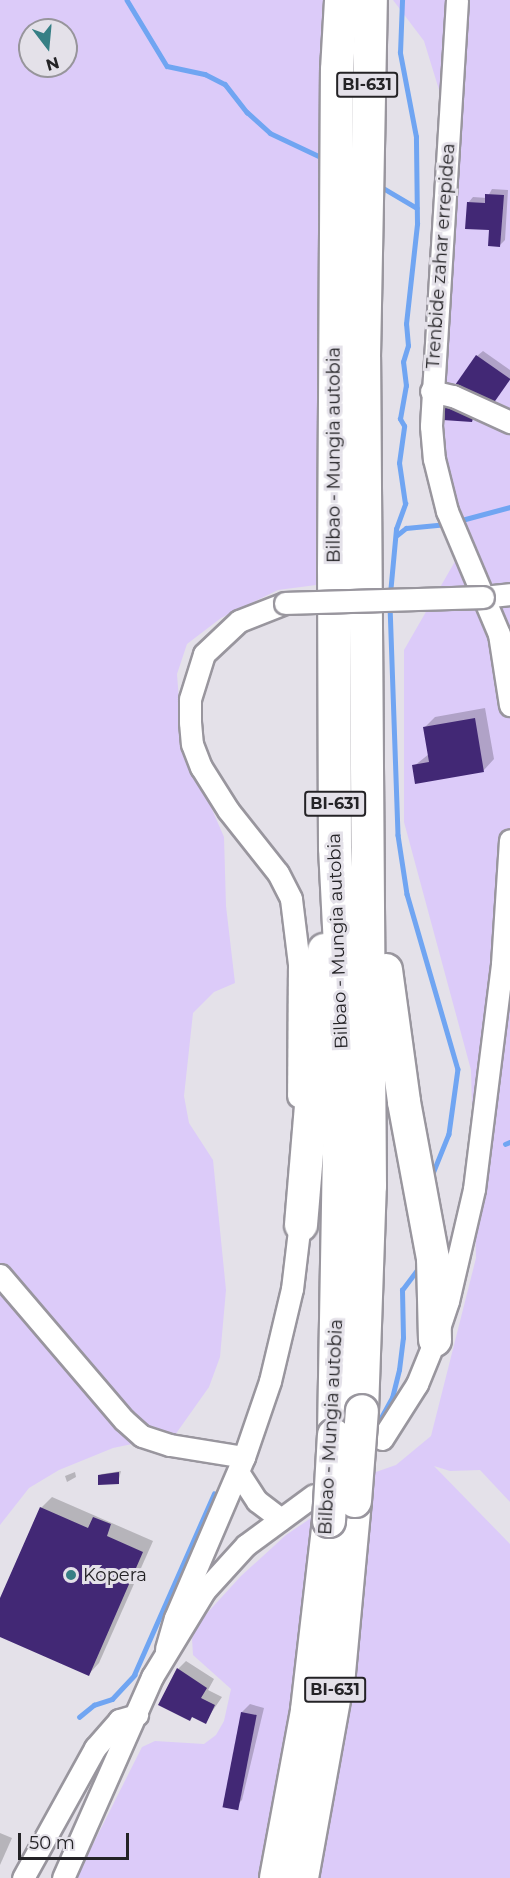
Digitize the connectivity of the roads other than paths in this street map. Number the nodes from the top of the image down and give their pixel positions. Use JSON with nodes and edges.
{"nodes":[{"id":1,"x":341,"y":0,"type":"edge"},
{"id":2,"x":371,"y":0,"type":"edge"},
{"id":3,"x":457,"y":0,"type":"edge"},
{"id":4,"x":351,"y":172,"type":"junction"},
{"id":5,"x":431,"y":391,"type":"junction"},
{"id":6,"x":510,"y":422,"type":"edge"},
{"id":7,"x":510,"y":594,"type":"edge"},
{"id":8,"x":483,"y":597,"type":"junction"},
{"id":9,"x":510,"y":705,"type":"edge"},
{"id":10,"x":510,"y":840,"type":"edge"},
{"id":11,"x":335,"y":848,"type":"junction"},
{"id":12,"x":370,"y":906,"type":"junction"},
{"id":13,"x":301,"y":1226,"type":"junction"},
{"id":14,"x":0,"y":1275,"type":"edge"},
{"id":15,"x":435,"y":1340,"type":"junction"},
{"id":16,"x":382,"y":1439,"type":"dead end"},
{"id":17,"x":241,"y":1464,"type":"junction"},
{"id":18,"x":322,"y":1508,"type":"junction"},
{"id":19,"x":282,"y":1519,"type":"junction"},
{"id":20,"x":166,"y":1649,"type":"junction"},
{"id":21,"x":137,"y":1715,"type":"junction"},
{"id":22,"x":23,"y":1878,"type":"edge"},
{"id":23,"x":63,"y":1878,"type":"edge"},
{"id":24,"x":276,"y":1878,"type":"edge"},
{"id":25,"x":302,"y":1878,"type":"edge"}],
"edges":[{"from":1,"to":4,"type":"highway","name":"Bilbao - Mungia autobia","number":"BI-631"},
{"from":2,"to":4,"type":"highway","name":"Bilbao - Mungia autobia","number":"BI-631"},
{"from":3,"to":5,"type":"street","name":"Trenbide zahar errepidea"},
{"from":4,"to":11,"type":"highway","name":"Bilbao - Mungia autobia","number":"BI-631"},
{"from":4,"to":12,"type":"highway","name":"Bilbao - Mungia autobia","number":"BI-631"},
{"from":5,"to":6,"type":"street"},
{"from":5,"to":8,"type":"street","name":"Trenbide zahar errepidea"},
{"from":7,"to":8,"type":"street"},
{"from":8,"to":9,"type":"street","name":"Trenbide zahar errepidea"},
{"from":8,"to":13,"type":"street","bridge":true},
{"from":10,"to":15,"type":"street"},
{"from":11,"to":13,"type":"highway"},
{"from":11,"to":18,"type":"highway","name":"Bilbao - Mungia autobia","number":"BI-631","bridge":true},
{"from":12,"to":15,"type":"highway"},
{"from":12,"to":25,"type":"highway","name":"Bilbao - Mungia autobia","number":"BI-631","bridge":true},
{"from":13,"to":17,"type":"street"},
{"from":14,"to":17,"type":"street"},
{"from":15,"to":16,"type":"street"},
{"from":17,"to":19,"type":"street"},
{"from":17,"to":20,"type":"street"},
{"from":18,"to":19,"type":"street"},
{"from":18,"to":24,"type":"highway","name":"Bilbao - Mungia autobia","number":"BI-631"},
{"from":19,"to":20,"type":"street"},
{"from":20,"to":21,"type":"street"},
{"from":21,"to":22,"type":"street"},
{"from":21,"to":23,"type":"street"}]}
